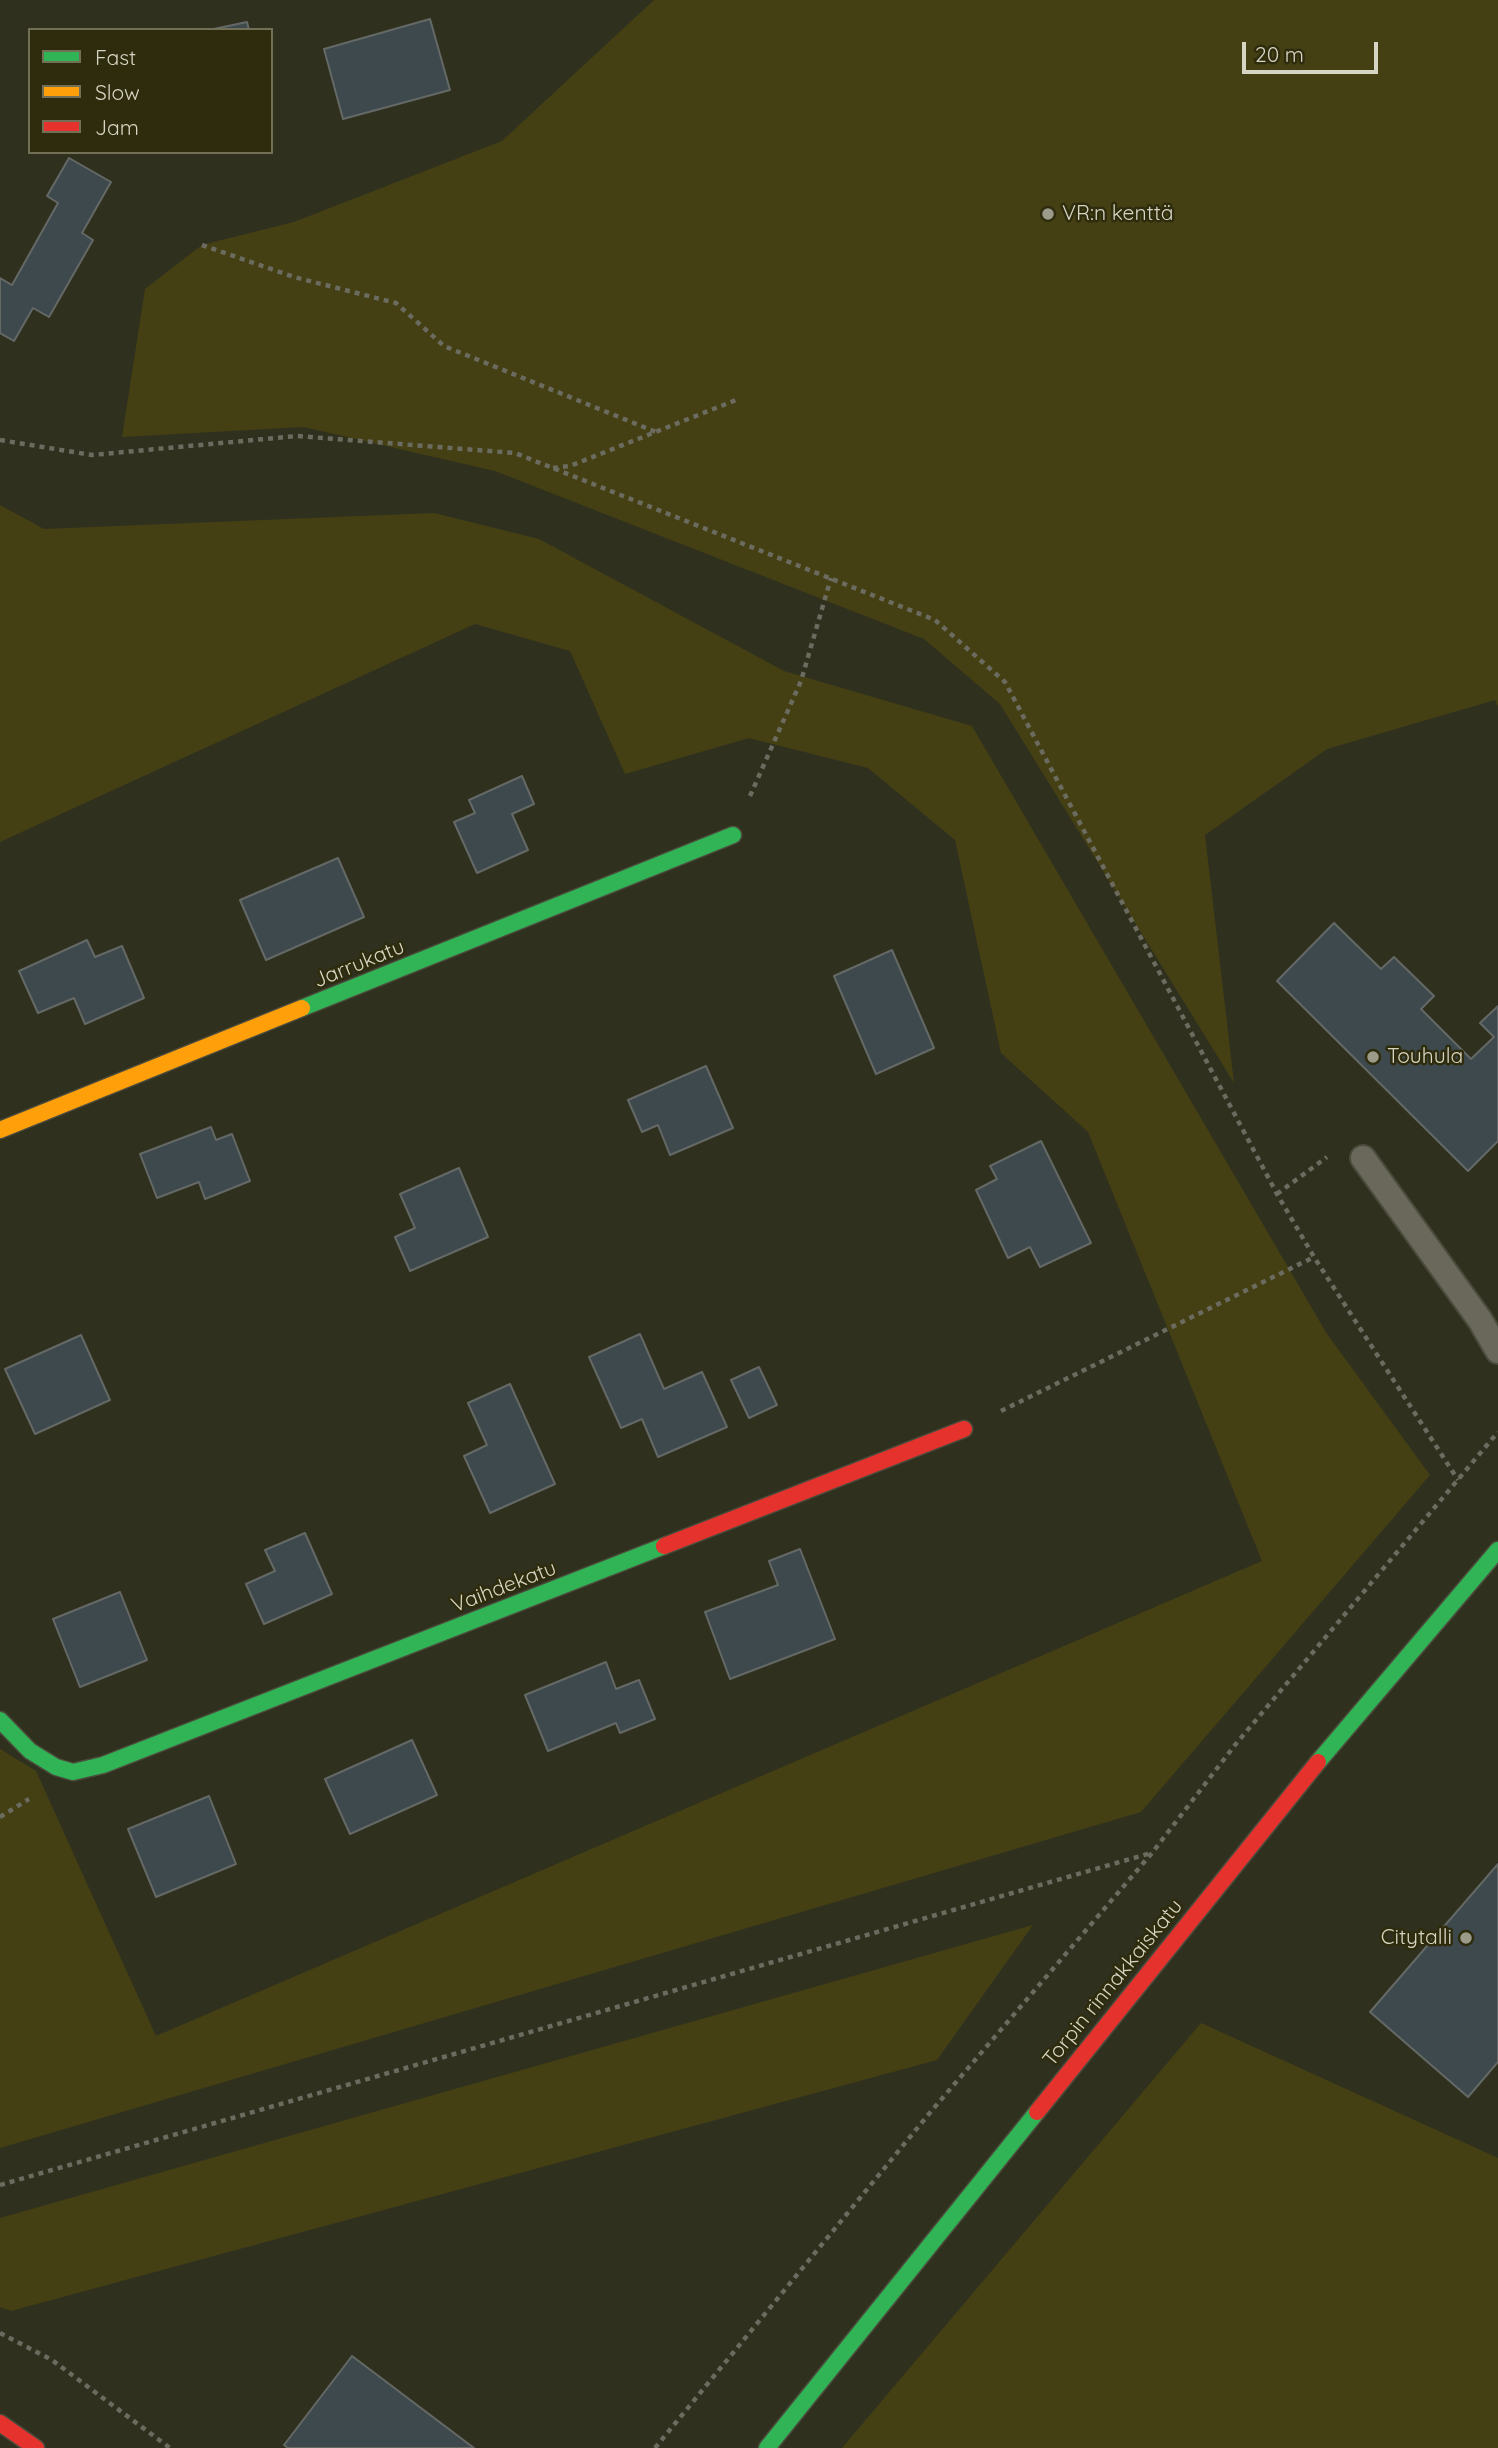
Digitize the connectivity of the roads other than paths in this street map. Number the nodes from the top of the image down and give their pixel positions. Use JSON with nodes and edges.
{"nodes":[{"id":1,"x":733,"y":835,"type":"road end"},
{"id":2,"x":0,"y":1130,"type":"edge"},
{"id":3,"x":1363,"y":1158,"type":"road end"},
{"id":4,"x":1498,"y":1351,"type":"edge"},
{"id":5,"x":964,"y":1429,"type":"road end"},
{"id":6,"x":1498,"y":1550,"type":"edge"},
{"id":7,"x":0,"y":1720,"type":"edge"},
{"id":8,"x":0,"y":2423,"type":"edge"},
{"id":9,"x":36,"y":2448,"type":"edge"},
{"id":10,"x":768,"y":2448,"type":"edge"}],
"edges":[{"from":1,"to":2,"type":"street","name":"Jarrukatu"},
{"from":3,"to":4,"type":"lane"},
{"from":5,"to":7,"type":"street","name":"Vaihdekatu"},
{"from":6,"to":10,"type":"street","name":"Torpin rinnakkaiskatu"},
{"from":8,"to":9,"type":"street"}]}
